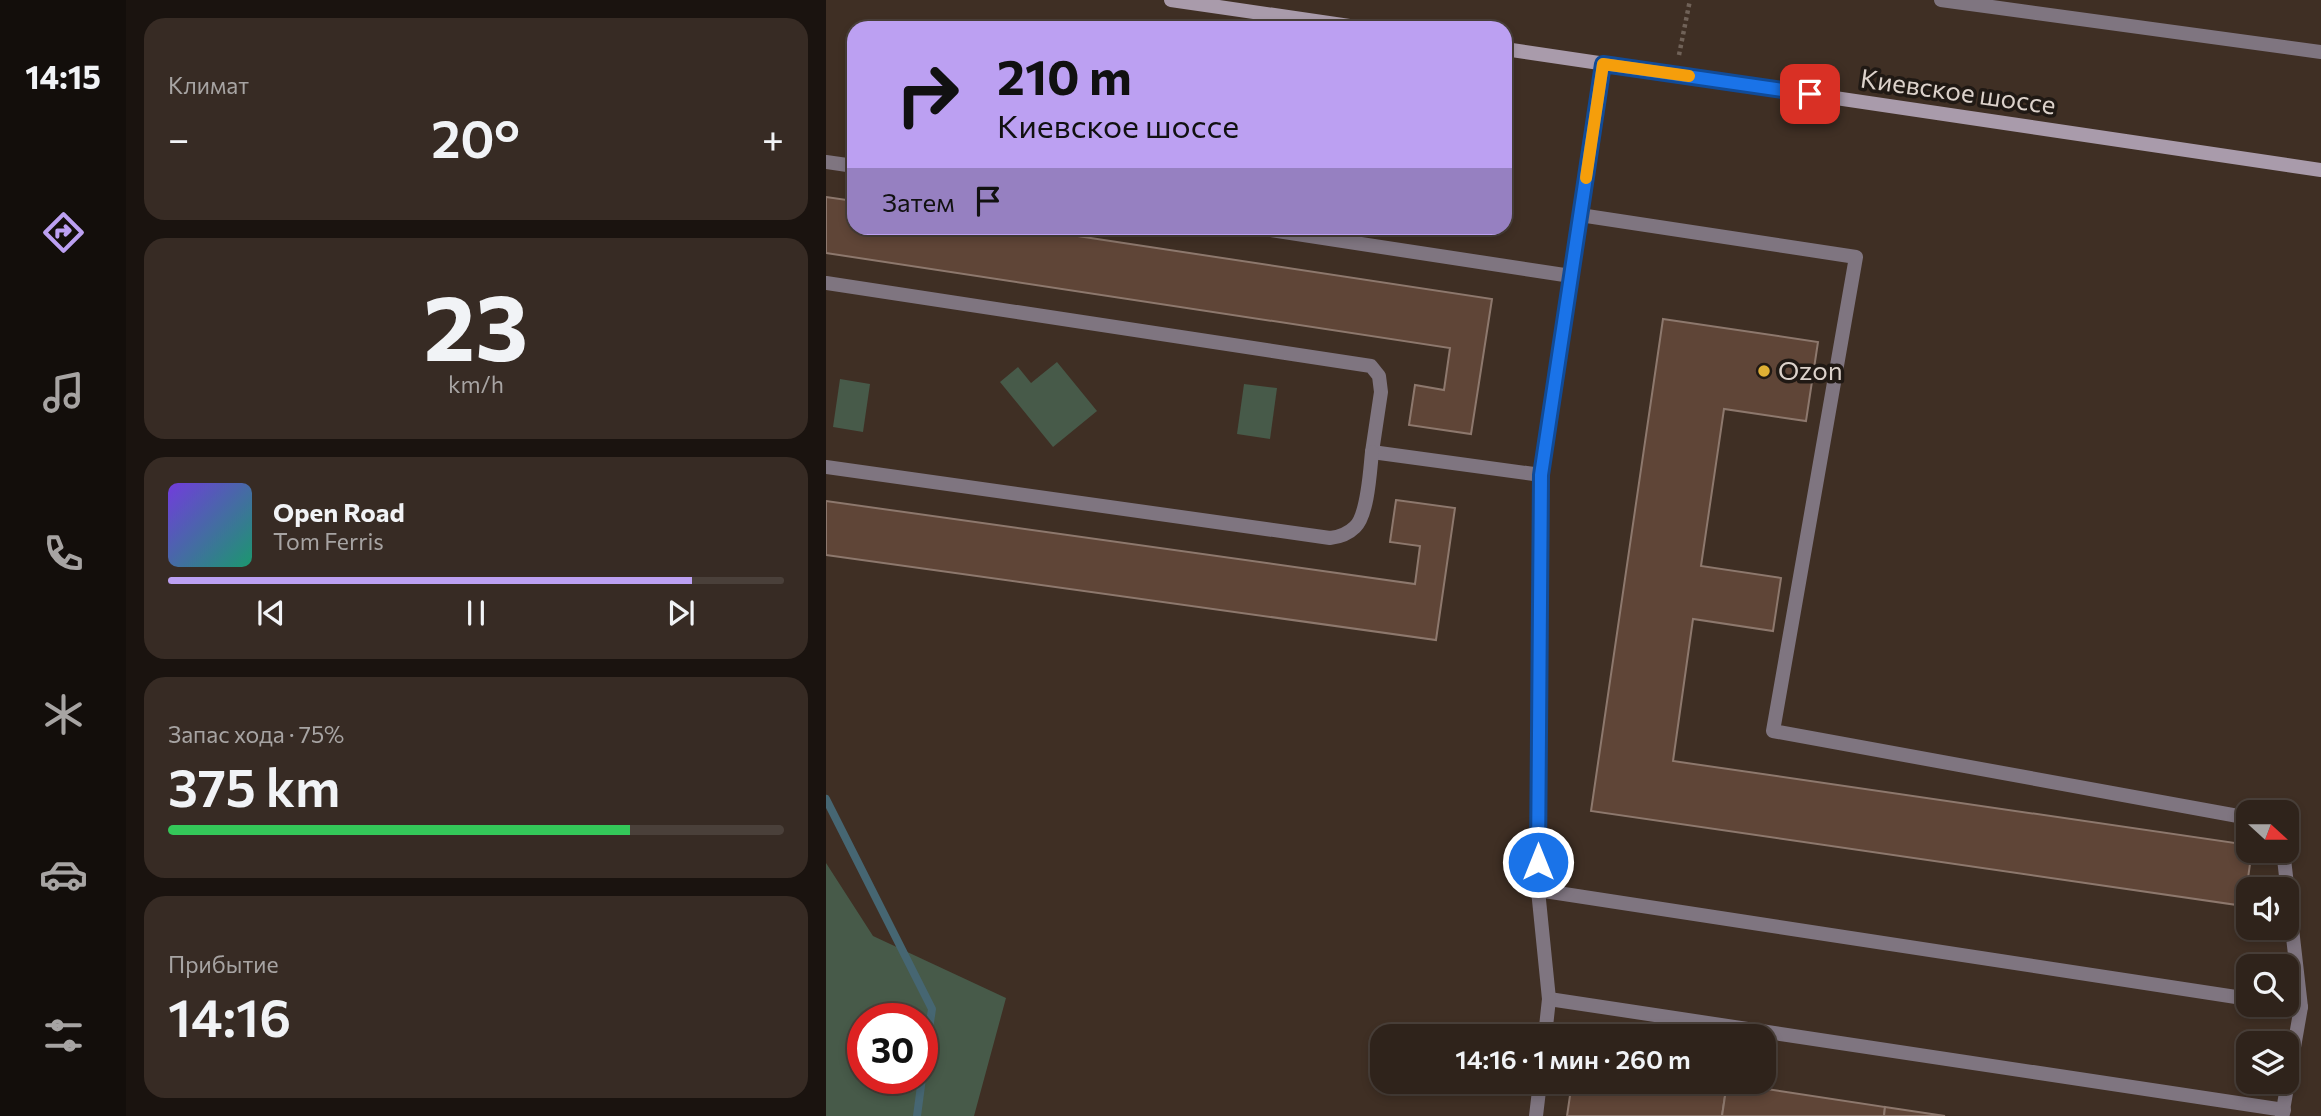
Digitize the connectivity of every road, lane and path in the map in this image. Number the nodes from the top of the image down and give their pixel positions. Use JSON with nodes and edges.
{"nodes":[{"id":1,"x":1171,"y":0,"type":"edge"},
{"id":2,"x":1690,"y":0,"type":"edge"},
{"id":3,"x":1941,"y":0,"type":"edge"},
{"id":4,"x":1315,"y":21,"type":"edge"},
{"id":5,"x":1512,"y":50,"type":"edge"},
{"id":6,"x":2321,"y":52,"type":"edge"},
{"id":7,"x":1679,"y":55,"type":"dead end"},
{"id":8,"x":1603,"y":64,"type":"junction"},
{"id":9,"x":826,"y":162,"type":"edge"},
{"id":10,"x":847,"y":165,"type":"edge"},
{"id":11,"x":2321,"y":170,"type":"edge"},
{"id":12,"x":1580,"y":215,"type":"junction"},
{"id":13,"x":1303,"y":235,"type":"edge"},
{"id":14,"x":1571,"y":276,"type":"junction"},
{"id":15,"x":826,"y":283,"type":"edge"},
{"id":16,"x":1372,"y":452,"type":"junction"},
{"id":17,"x":826,"y":467,"type":"edge"},
{"id":18,"x":1541,"y":475,"type":"junction"},
{"id":19,"x":2236,"y":816,"type":"edge"},
{"id":20,"x":2284,"y":863,"type":"edge"},
{"id":21,"x":1538,"y":890,"type":"junction"},
{"id":22,"x":2290,"y":954,"type":"edge"},
{"id":23,"x":2236,"y":997,"type":"edge"},
{"id":24,"x":1549,"y":999,"type":"junction"},
{"id":25,"x":2293,"y":1017,"type":"edge"},
{"id":26,"x":1546,"y":1024,"type":"edge"},
{"id":27,"x":1539,"y":1094,"type":"edge"},
{"id":28,"x":2283,"y":1113,"type":"edge"},
{"id":29,"x":1536,"y":1116,"type":"edge"}],
"edges":[{"from":1,"to":4,"type":"main road"},
{"from":2,"to":7,"type":"path"},
{"from":3,"to":6,"type":"street"},
{"from":5,"to":8,"type":"main road","name":"Киевское шоссе"},
{"from":8,"to":11,"type":"main road","name":"Киевское шоссе"},
{"from":8,"to":12,"type":"street"},
{"from":9,"to":10,"type":"street"},
{"from":12,"to":14,"type":"street"},
{"from":12,"to":19,"type":"street"},
{"from":13,"to":14,"type":"street"},
{"from":14,"to":18,"type":"street"},
{"from":15,"to":16,"type":"street"},
{"from":16,"to":17,"type":"street"},
{"from":16,"to":18,"type":"street"},
{"from":18,"to":21,"type":"street"},
{"from":20,"to":22,"type":"street"},
{"from":21,"to":23,"type":"street"},
{"from":21,"to":24,"type":"street"},
{"from":24,"to":26,"type":"street"},
{"from":24,"to":28,"type":"street"},
{"from":25,"to":28,"type":"street"},
{"from":27,"to":29,"type":"street"}]}
